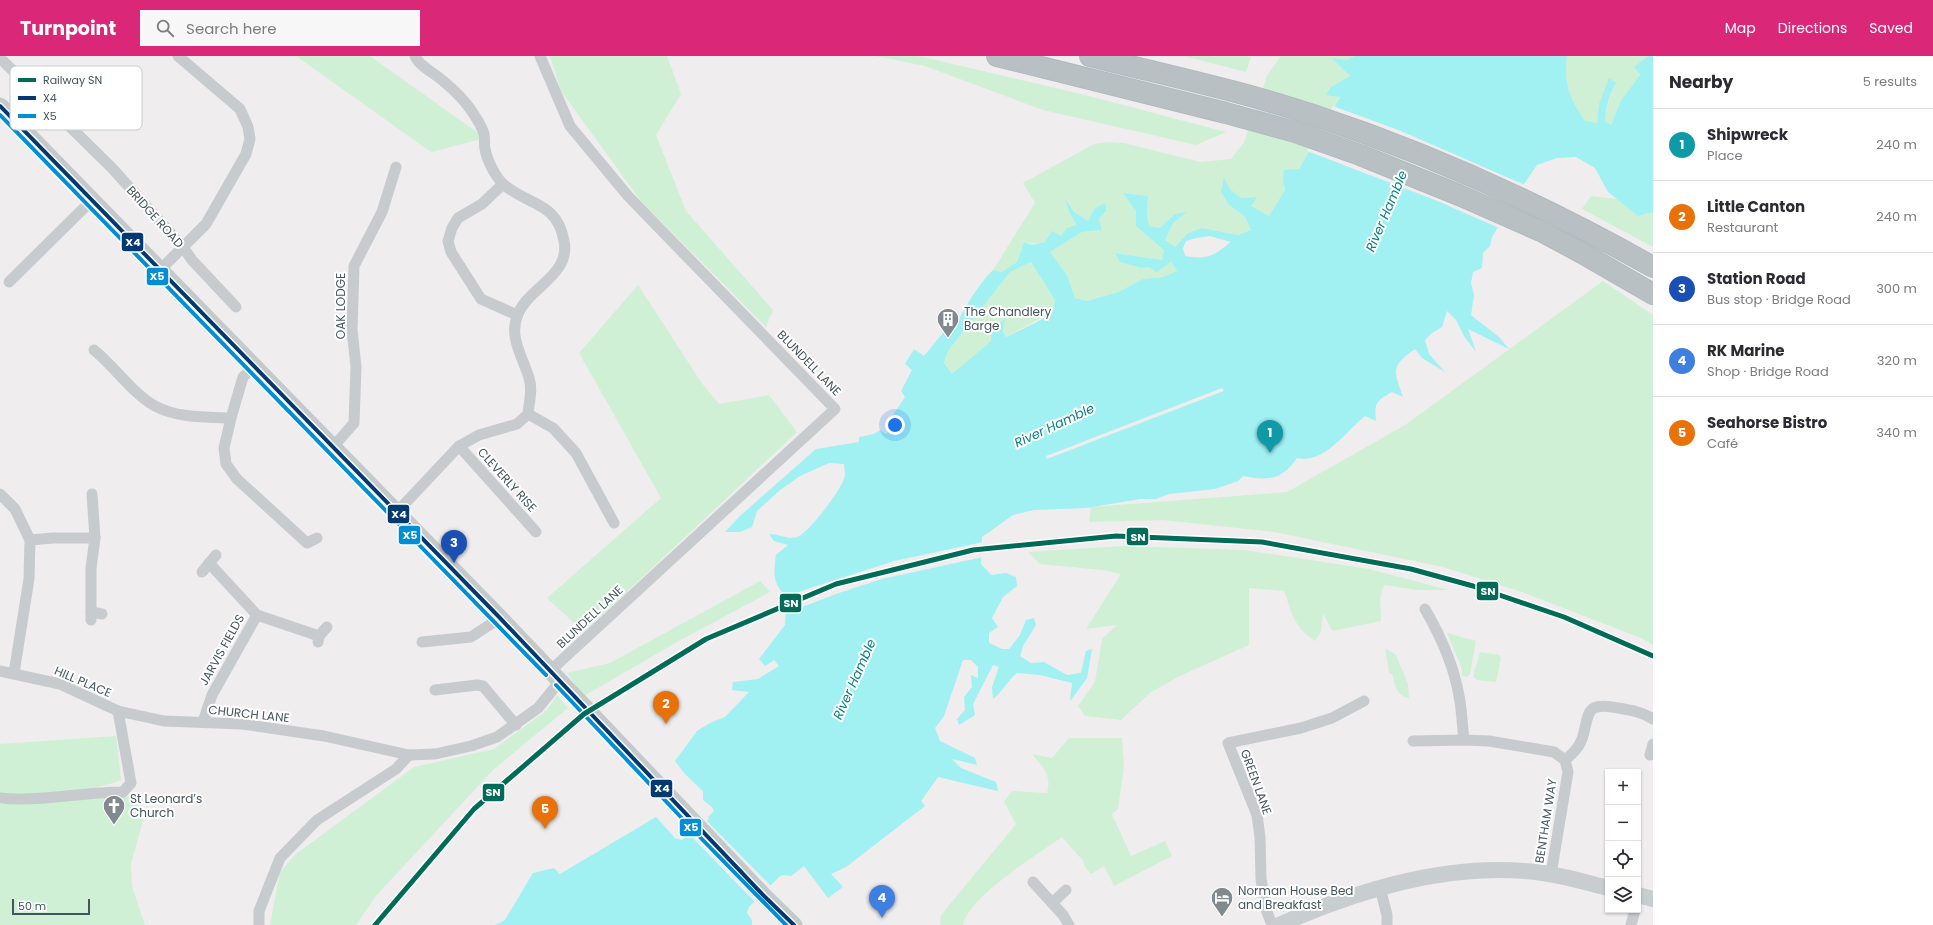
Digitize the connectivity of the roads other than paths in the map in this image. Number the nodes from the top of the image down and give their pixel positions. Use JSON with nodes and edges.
{"nodes":[{"id":1,"x":178,"y":56,"type":"edge"},
{"id":2,"x":415,"y":56,"type":"edge"},
{"id":3,"x":540,"y":56,"type":"edge"},
{"id":4,"x":997,"y":56,"type":"edge"},
{"id":5,"x":1090,"y":56,"type":"edge"},
{"id":6,"x":0,"y":58,"type":"edge"},
{"id":7,"x":10,"y":68,"type":"edge"},
{"id":8,"x":0,"y":106,"type":"edge"},
{"id":9,"x":10,"y":116,"type":"edge"},
{"id":10,"x":23,"y":130,"type":"edge"},
{"id":11,"x":70,"y":130,"type":"edge"},
{"id":12,"x":396,"y":166,"type":"dead end"},
{"id":13,"x":503,"y":184,"type":"junction"},
{"id":14,"x":92,"y":200,"type":"junction"},
{"id":15,"x":183,"y":247,"type":"junction"},
{"id":16,"x":1653,"y":267,"type":"edge"},
{"id":17,"x":160,"y":270,"type":"junction"},
{"id":18,"x":9,"y":282,"type":"dead end"},
{"id":19,"x":1653,"y":294,"type":"edge"},
{"id":20,"x":236,"y":307,"type":"dead end"},
{"id":21,"x":517,"y":315,"type":"junction"},
{"id":22,"x":94,"y":350,"type":"dead end"},
{"id":23,"x":254,"y":367,"type":"junction"},
{"id":24,"x":528,"y":414,"type":"junction"},
{"id":25,"x":231,"y":418,"type":"junction"},
{"id":26,"x":459,"y":446,"type":"junction"},
{"id":27,"x":333,"y":447,"type":"junction"},
{"id":28,"x":0,"y":494,"type":"edge"},
{"id":29,"x":92,"y":494,"type":"dead end"},
{"id":30,"x":397,"y":512,"type":"junction"},
{"id":31,"x":614,"y":523,"type":"dead end"},
{"id":32,"x":536,"y":532,"type":"dead end"},
{"id":33,"x":95,"y":538,"type":"junction"},
{"id":34,"x":317,"y":538,"type":"dead end"},
{"id":35,"x":30,"y":540,"type":"junction"},
{"id":36,"x":209,"y":563,"type":"dead end"},
{"id":37,"x":1425,"y":609,"type":"dead end"},
{"id":38,"x":102,"y":614,"type":"dead end"},
{"id":39,"x":257,"y":615,"type":"junction"},
{"id":40,"x":500,"y":618,"type":"junction"},
{"id":41,"x":327,"y":627,"type":"dead end"},
{"id":42,"x":422,"y":641,"type":"dead end"},
{"id":43,"x":0,"y":671,"type":"edge"},
{"id":44,"x":14,"y":673,"type":"junction"},
{"id":45,"x":555,"y":676,"type":"junction"},
{"id":46,"x":435,"y":690,"type":"dead end"},
{"id":47,"x":1364,"y":701,"type":"dead end"},
{"id":48,"x":118,"y":711,"type":"junction"},
{"id":49,"x":1653,"y":719,"type":"edge"},
{"id":50,"x":203,"y":722,"type":"junction"},
{"id":51,"x":516,"y":725,"type":"junction"},
{"id":52,"x":1464,"y":740,"type":"junction"},
{"id":53,"x":1413,"y":741,"type":"dead end"},
{"id":54,"x":1653,"y":744,"type":"edge"},
{"id":55,"x":409,"y":755,"type":"junction"},
{"id":56,"x":1650,"y":755,"type":"dead end"},
{"id":57,"x":1565,"y":760,"type":"junction"},
{"id":58,"x":0,"y":798,"type":"edge"},
{"id":59,"x":1551,"y":874,"type":"junction"},
{"id":60,"x":1033,"y":882,"type":"dead end"},
{"id":61,"x":1605,"y":887,"type":"edge"},
{"id":62,"x":1380,"y":888,"type":"junction"},
{"id":63,"x":1066,"y":890,"type":"dead end"},
{"id":64,"x":1052,"y":903,"type":"junction"},
{"id":65,"x":1636,"y":913,"type":"edge"},
{"id":66,"x":260,"y":924,"type":"edge"},
{"id":67,"x":794,"y":925,"type":"edge"},
{"id":68,"x":1069,"y":925,"type":"edge"},
{"id":69,"x":1272,"y":925,"type":"edge"},
{"id":70,"x":1279,"y":925,"type":"edge"},
{"id":71,"x":1387,"y":925,"type":"edge"},
{"id":72,"x":1632,"y":925,"type":"edge"}],
"edges":[{"from":1,"to":15,"type":"street"},
{"from":2,"to":13,"type":"street"},
{"from":3,"to":45,"type":"street","name":"BLUNDELL LANE"},
{"from":4,"to":19,"type":"highway"},
{"from":5,"to":16,"type":"highway"},
{"from":6,"to":7,"type":"street","name":"BRIDGE ROAD"},
{"from":8,"to":9,"type":"main road"},
{"from":10,"to":14,"type":"main road"},
{"from":11,"to":15,"type":"street","name":"BRIDGE ROAD"},
{"from":12,"to":27,"type":"street","name":"OAK LODGE"},
{"from":13,"to":21,"type":"street"},
{"from":13,"to":21,"type":"street"},
{"from":14,"to":17,"type":"main road"},
{"from":14,"to":18,"type":"street"},
{"from":15,"to":17,"type":"street"},
{"from":15,"to":20,"type":"street","name":"BRIDGE ROAD"},
{"from":17,"to":23,"type":"main road"},
{"from":21,"to":24,"type":"street"},
{"from":22,"to":25,"type":"street"},
{"from":23,"to":25,"type":"street"},
{"from":23,"to":27,"type":"main road"},
{"from":24,"to":26,"type":"street","name":"CLEVERLY RISE"},
{"from":24,"to":31,"type":"street"},
{"from":25,"to":34,"type":"street"},
{"from":26,"to":30,"type":"street","name":"CLEVERLY RISE"},
{"from":26,"to":32,"type":"street","name":"CLEVERLY RISE"},
{"from":27,"to":30,"type":"main road"},
{"from":28,"to":35,"type":"street"},
{"from":29,"to":33,"type":"street"},
{"from":30,"to":40,"type":"main road"},
{"from":33,"to":35,"type":"street"},
{"from":33,"to":38,"type":"street"},
{"from":35,"to":44,"type":"street"},
{"from":36,"to":39,"type":"street","name":"JARVIS FIELDS"},
{"from":37,"to":52,"type":"street"},
{"from":39,"to":41,"type":"street","name":"JARVIS FIELDS"},
{"from":39,"to":50,"type":"street","name":"JARVIS FIELDS"},
{"from":40,"to":42,"type":"street"},
{"from":40,"to":45,"type":"main road"},
{"from":43,"to":44,"type":"street","name":"HILL PLACE"},
{"from":44,"to":48,"type":"street","name":"HILL PLACE"},
{"from":45,"to":51,"type":"street","name":"CHURCH LANE"},
{"from":45,"to":67,"type":"main road"},
{"from":46,"to":51,"type":"street"},
{"from":47,"to":69,"type":"street","name":"GREEN LANE"},
{"from":48,"to":50,"type":"street","name":"CHURCH LANE"},
{"from":48,"to":58,"type":"street"},
{"from":49,"to":57,"type":"street"},
{"from":50,"to":55,"type":"street","name":"CHURCH LANE"},
{"from":51,"to":55,"type":"street","name":"CHURCH LANE"},
{"from":52,"to":53,"type":"street"},
{"from":52,"to":57,"type":"street"},
{"from":54,"to":56,"type":"street"},
{"from":55,"to":66,"type":"street"},
{"from":57,"to":59,"type":"street","name":"BENTHAM WAY"},
{"from":59,"to":61,"type":"street"},
{"from":59,"to":62,"type":"street"},
{"from":60,"to":64,"type":"street"},
{"from":62,"to":70,"type":"street"},
{"from":62,"to":71,"type":"street"},
{"from":63,"to":64,"type":"street"},
{"from":64,"to":68,"type":"street"},
{"from":65,"to":72,"type":"street"}]}
